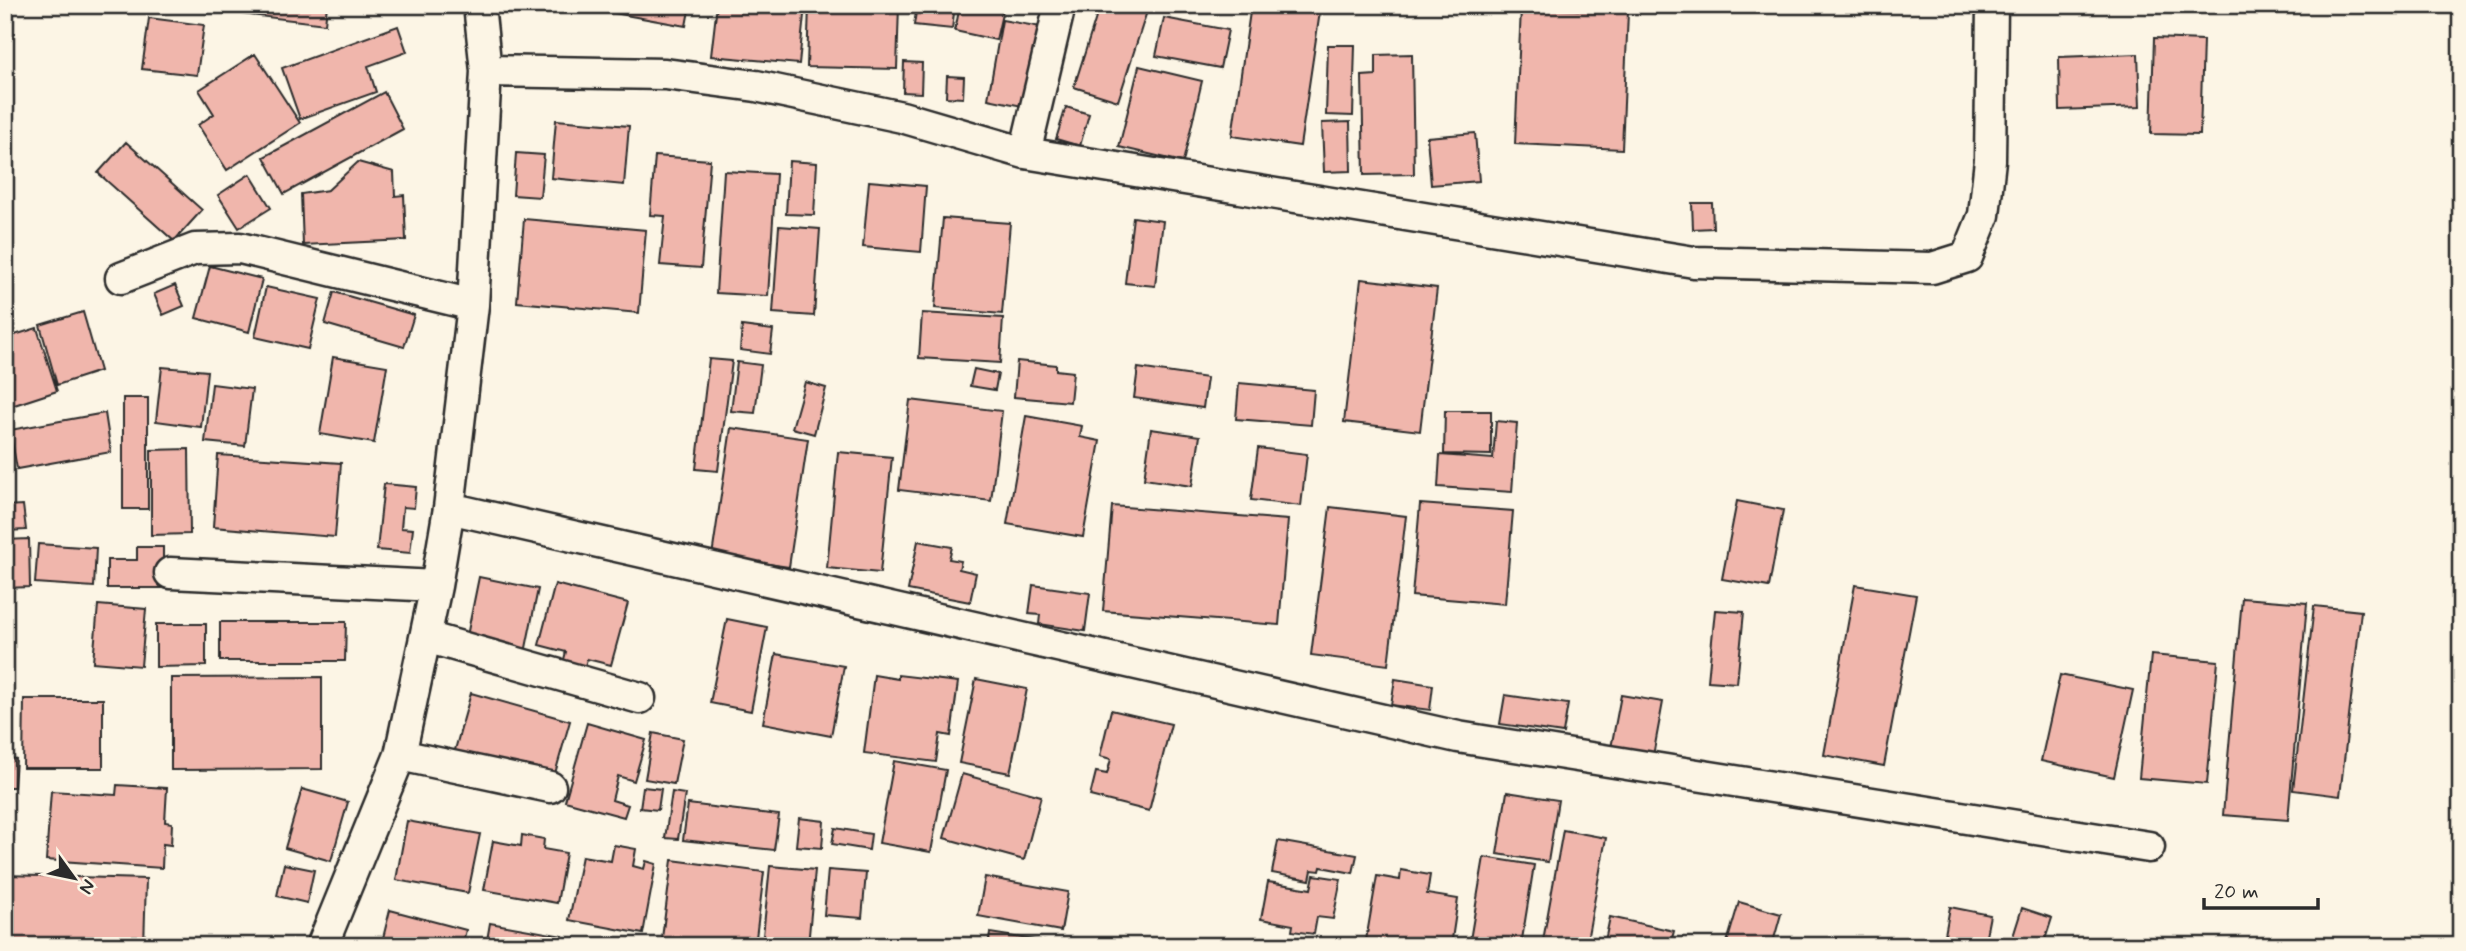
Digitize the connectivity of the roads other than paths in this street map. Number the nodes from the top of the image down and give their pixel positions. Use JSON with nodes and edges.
{"nodes":[{"id":1,"x":479,"y":5,"type":"edge"},
{"id":2,"x":1060,"y":5,"type":"edge"},
{"id":3,"x":1992,"y":5,"type":"edge"},
{"id":4,"x":486,"y":71,"type":"junction"},
{"id":5,"x":1026,"y":153,"type":"junction"},
{"id":6,"x":121,"y":278,"type":"dead end"},
{"id":7,"x":473,"y":305,"type":"junction"},
{"id":8,"x":449,"y":508,"type":"junction"},
{"id":9,"x":170,"y":573,"type":"dead end"},
{"id":10,"x":436,"y":586,"type":"junction"},
{"id":11,"x":426,"y":637,"type":"junction"},
{"id":12,"x":640,"y":698,"type":"dead end"},
{"id":13,"x":400,"y":755,"type":"junction"},
{"id":14,"x":550,"y":787,"type":"dead end"},
{"id":15,"x":2149,"y":847,"type":"dead end"},
{"id":16,"x":322,"y":946,"type":"edge"}],
"edges":[{"from":1,"to":4,"type":"street"},
{"from":2,"to":5,"type":"street"},
{"from":3,"to":5,"type":"street"},
{"from":4,"to":5,"type":"street"},
{"from":4,"to":7,"type":"street"},
{"from":6,"to":7,"type":"street"},
{"from":7,"to":8,"type":"street"},
{"from":8,"to":10,"type":"street"},
{"from":8,"to":15,"type":"street"},
{"from":9,"to":10,"type":"street"},
{"from":10,"to":11,"type":"street"},
{"from":11,"to":12,"type":"street"},
{"from":11,"to":13,"type":"street"},
{"from":13,"to":14,"type":"street"},
{"from":13,"to":16,"type":"street"}]}
